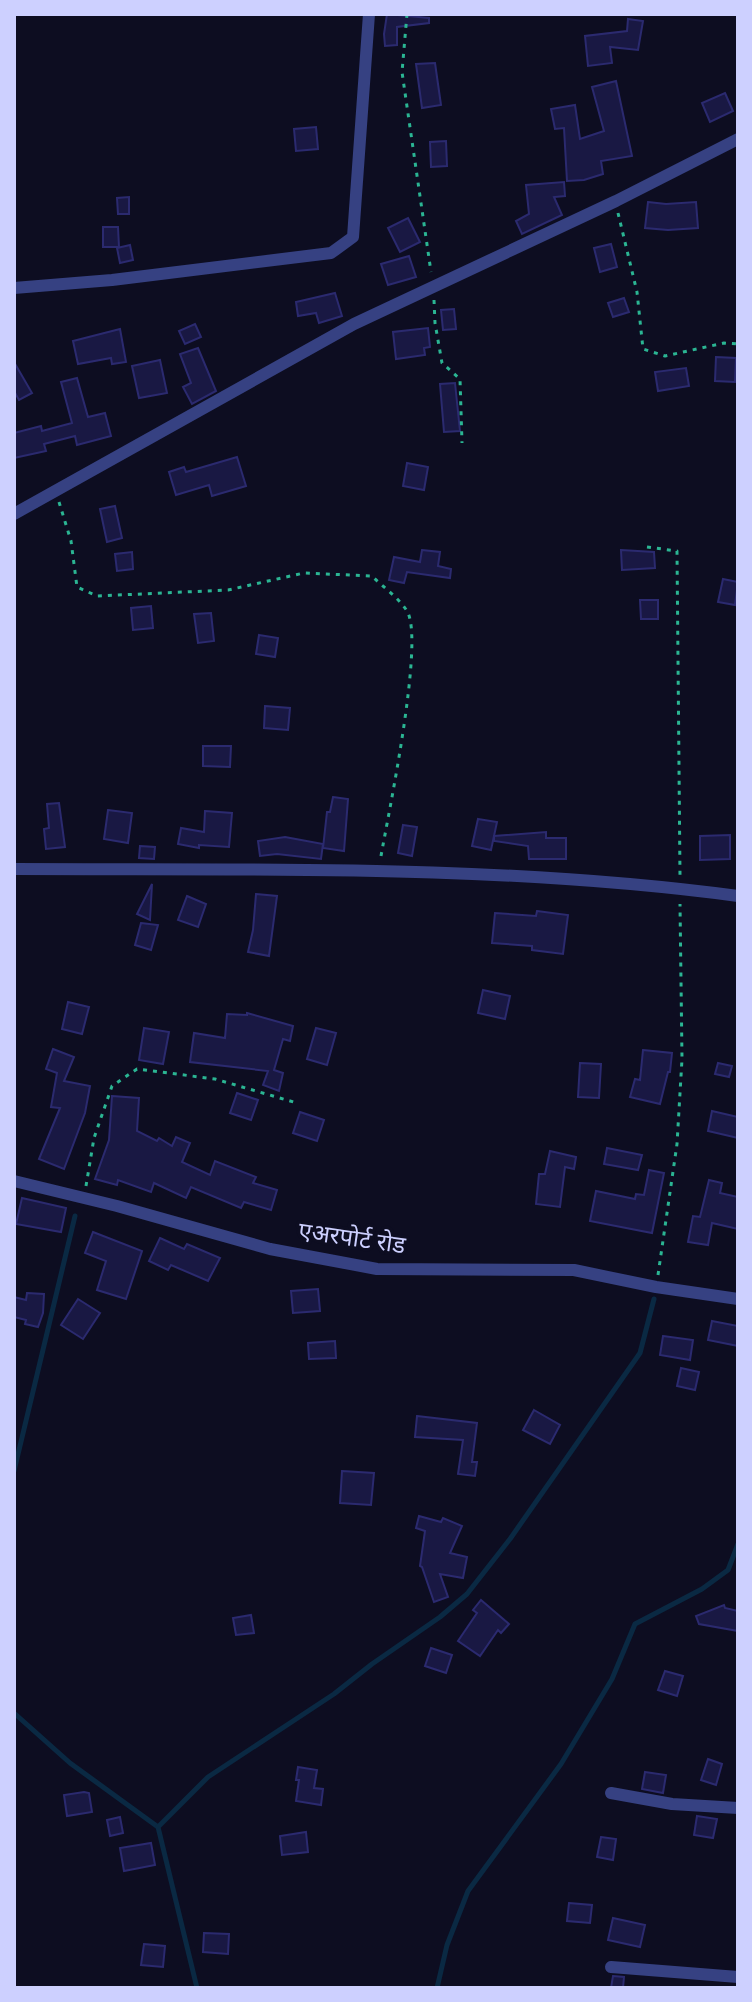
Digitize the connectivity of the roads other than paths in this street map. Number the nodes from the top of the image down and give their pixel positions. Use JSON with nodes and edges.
{"nodes":[{"id":1,"x":369,"y":14,"type":"edge"},
{"id":2,"x":738,"y":139,"type":"edge"},
{"id":3,"x":14,"y":288,"type":"edge"},
{"id":4,"x":14,"y":514,"type":"edge"},
{"id":5,"x":14,"y":869,"type":"edge"},
{"id":6,"x":738,"y":896,"type":"edge"},
{"id":7,"x":14,"y":1181,"type":"edge"},
{"id":8,"x":738,"y":1299,"type":"edge"},
{"id":9,"x":611,"y":1793,"type":"dead end"},
{"id":10,"x":738,"y":1808,"type":"edge"},
{"id":11,"x":611,"y":1967,"type":"dead end"},
{"id":12,"x":738,"y":1977,"type":"edge"}],
"edges":[{"from":1,"to":3,"type":"street"},
{"from":2,"to":4,"type":"street"},
{"from":5,"to":6,"type":"street"},
{"from":7,"to":8,"type":"street","name":"एअरपोर्ट रोड"},
{"from":9,"to":10,"type":"street"},
{"from":11,"to":12,"type":"street"}]}
